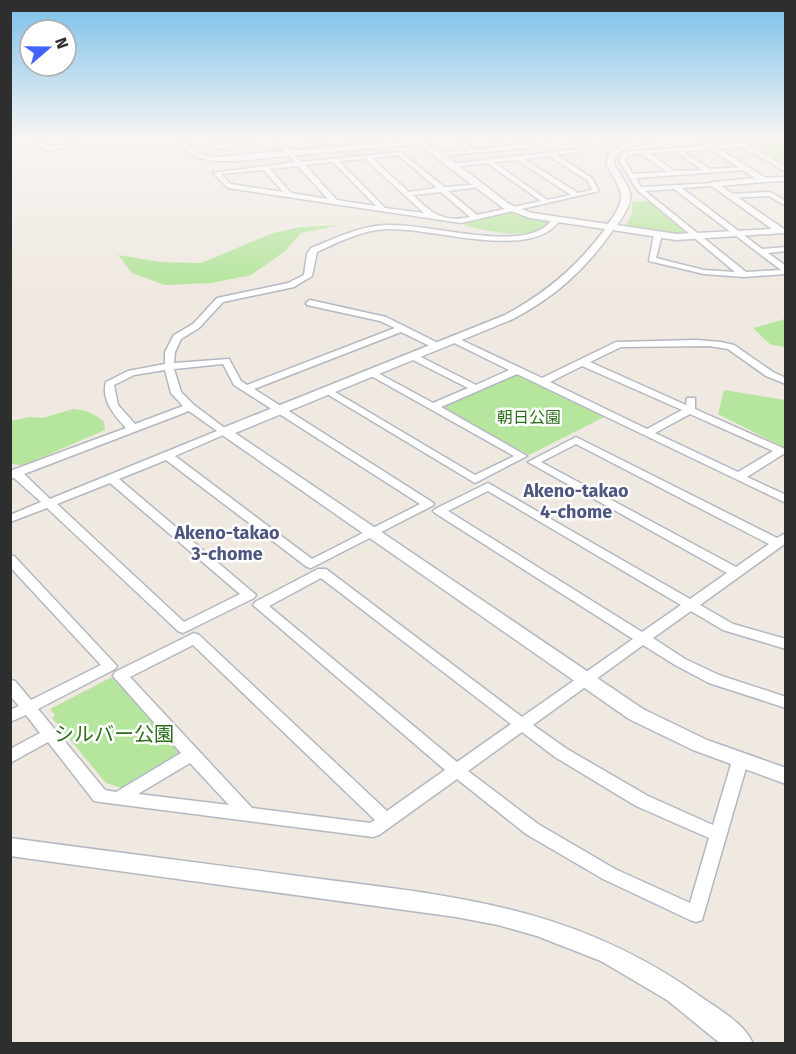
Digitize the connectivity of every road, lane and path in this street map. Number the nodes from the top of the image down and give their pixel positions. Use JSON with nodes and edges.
{"nodes":[{"id":1,"x":237,"y":187,"type":"edge"},
{"id":2,"x":282,"y":187,"type":"edge"},
{"id":3,"x":321,"y":187,"type":"edge"},
{"id":4,"x":361,"y":187,"type":"edge"},
{"id":5,"x":400,"y":187,"type":"edge"},
{"id":6,"x":459,"y":187,"type":"edge"},
{"id":7,"x":482,"y":187,"type":"edge"},
{"id":8,"x":525,"y":187,"type":"edge"},
{"id":9,"x":564,"y":187,"type":"edge"},
{"id":10,"x":594,"y":187,"type":"edge"},
{"id":11,"x":624,"y":187,"type":"edge"},
{"id":12,"x":673,"y":187,"type":"edge"},
{"id":13,"x":676,"y":187,"type":"edge"},
{"id":14,"x":718,"y":187,"type":"edge"},
{"id":15,"x":442,"y":189,"type":"junction"},
{"id":16,"x":639,"y":189,"type":"joint"},
{"id":17,"x":288,"y":194,"type":"junction"},
{"id":18,"x":407,"y":194,"type":"junction"},
{"id":19,"x":576,"y":195,"type":"junction"},
{"id":20,"x":730,"y":196,"type":"junction"},
{"id":21,"x":334,"y":201,"type":"junction"},
{"id":22,"x":546,"y":202,"type":"junction"},
{"id":23,"x":786,"y":204,"type":"edge"},
{"id":24,"x":383,"y":209,"type":"junction"},
{"id":25,"x":513,"y":209,"type":"junction"},
{"id":26,"x":432,"y":216,"type":"junction"},
{"id":27,"x":476,"y":218,"type":"junction"},
{"id":28,"x":556,"y":220,"type":"junction"},
{"id":29,"x":611,"y":228,"type":"junction"},
{"id":30,"x":783,"y":231,"type":"edge"},
{"id":31,"x":658,"y":235,"type":"junction"},
{"id":32,"x":740,"y":235,"type":"junction"},
{"id":33,"x":698,"y":237,"type":"junction"},
{"id":34,"x":786,"y":249,"type":"edge"},
{"id":35,"x":761,"y":251,"type":"junction"},
{"id":36,"x":786,"y":271,"type":"edge"},
{"id":37,"x":744,"y":275,"type":"junction"},
{"id":38,"x":310,"y":303,"type":"dead end"},
{"id":39,"x":403,"y":328,"type":"junction"},
{"id":40,"x":453,"y":339,"type":"junction"},
{"id":41,"x":437,"y":346,"type":"junction"},
{"id":42,"x":412,"y":356,"type":"junction"},
{"id":43,"x":584,"y":363,"type":"junction"},
{"id":44,"x":170,"y":368,"type":"junction"},
{"id":45,"x":517,"y":370,"type":"junction"},
{"id":46,"x":371,"y":373,"type":"junction"},
{"id":47,"x":786,"y":381,"type":"edge"},
{"id":48,"x":542,"y":382,"type":"junction"},
{"id":49,"x":475,"y":388,"type":"junction"},
{"id":50,"x":246,"y":389,"type":"junction"},
{"id":51,"x":327,"y":391,"type":"junction"},
{"id":52,"x":691,"y":405,"type":"junction"},
{"id":53,"x":190,"y":407,"type":"junction"},
{"id":54,"x":433,"y":407,"type":"junction"},
{"id":55,"x":279,"y":410,"type":"junction"},
{"id":56,"x":134,"y":429,"type":"junction"},
{"id":57,"x":225,"y":432,"type":"junction"},
{"id":58,"x":647,"y":433,"type":"junction"},
{"id":59,"x":167,"y":455,"type":"junction"},
{"id":60,"x":13,"y":474,"type":"edge"},
{"id":61,"x":738,"y":477,"type":"junction"},
{"id":62,"x":111,"y":478,"type":"junction"},
{"id":63,"x":786,"y":500,"type":"edge"},
{"id":64,"x":49,"y":503,"type":"junction"},
{"id":65,"x":10,"y":519,"type":"edge"},
{"id":66,"x":372,"y":533,"type":"junction"},
{"id":67,"x":781,"y":540,"type":"edge"},
{"id":68,"x":10,"y":559,"type":"edge"},
{"id":69,"x":736,"y":572,"type":"junction"},
{"id":70,"x":690,"y":604,"type":"junction"},
{"id":71,"x":642,"y":638,"type":"junction"},
{"id":72,"x":782,"y":639,"type":"edge"},
{"id":73,"x":584,"y":680,"type":"junction"},
{"id":74,"x":10,"y":685,"type":"edge"},
{"id":75,"x":786,"y":703,"type":"edge"},
{"id":76,"x":29,"y":708,"type":"junction"},
{"id":77,"x":10,"y":717,"type":"edge"},
{"id":78,"x":520,"y":724,"type":"junction"},
{"id":79,"x":50,"y":735,"type":"junction"},
{"id":80,"x":192,"y":754,"type":"junction"},
{"id":81,"x":10,"y":757,"type":"edge"},
{"id":82,"x":740,"y":761,"type":"junction"},
{"id":83,"x":456,"y":770,"type":"junction"},
{"id":84,"x":786,"y":776,"type":"edge"},
{"id":85,"x":119,"y":798,"type":"junction"},
{"id":86,"x":247,"y":814,"type":"junction"},
{"id":87,"x":386,"y":820,"type":"junction"},
{"id":88,"x":719,"y":835,"type":"junction"},
{"id":89,"x":10,"y":848,"type":"edge"},
{"id":90,"x":741,"y":1044,"type":"edge"}],
"edges":[{"from":1,"to":17,"type":"street"},
{"from":2,"to":17,"type":"street"},
{"from":3,"to":21,"type":"street"},
{"from":4,"to":24,"type":"street"},
{"from":5,"to":18,"type":"street"},
{"from":6,"to":15,"type":"street"},
{"from":7,"to":25,"type":"street"},
{"from":8,"to":22,"type":"street"},
{"from":9,"to":19,"type":"street"},
{"from":10,"to":19,"type":"street"},
{"from":11,"to":29,"type":"street"},
{"from":12,"to":16,"type":"street"},
{"from":13,"to":32,"type":"street"},
{"from":14,"to":20,"type":"street"},
{"from":15,"to":18,"type":"street"},
{"from":15,"to":27,"type":"street"},
{"from":16,"to":33,"type":"street"},
{"from":17,"to":21,"type":"street"},
{"from":18,"to":26,"type":"street"},
{"from":19,"to":22,"type":"street"},
{"from":20,"to":23,"type":"street"},
{"from":20,"to":30,"type":"street"},
{"from":21,"to":24,"type":"street"},
{"from":22,"to":25,"type":"street"},
{"from":24,"to":26,"type":"street"},
{"from":25,"to":27,"type":"street"},
{"from":25,"to":28,"type":"street"},
{"from":26,"to":27,"type":"street"},
{"from":28,"to":29,"type":"street"},
{"from":28,"to":44,"type":"street"},
{"from":29,"to":31,"type":"street"},
{"from":29,"to":40,"type":"street"},
{"from":30,"to":32,"type":"street"},
{"from":31,"to":33,"type":"street"},
{"from":31,"to":37,"type":"street"},
{"from":32,"to":33,"type":"street"},
{"from":32,"to":35,"type":"street"},
{"from":33,"to":37,"type":"street"},
{"from":34,"to":35,"type":"street"},
{"from":35,"to":36,"type":"street"},
{"from":36,"to":37,"type":"street"},
{"from":38,"to":39,"type":"street"},
{"from":39,"to":41,"type":"street"},
{"from":39,"to":50,"type":"street"},
{"from":40,"to":41,"type":"street"},
{"from":40,"to":45,"type":"street"},
{"from":41,"to":42,"type":"street"},
{"from":42,"to":46,"type":"street"},
{"from":42,"to":49,"type":"street"},
{"from":43,"to":47,"type":"street"},
{"from":43,"to":48,"type":"street"},
{"from":43,"to":52,"type":"street"},
{"from":44,"to":50,"type":"street"},
{"from":44,"to":53,"type":"street"},
{"from":44,"to":56,"type":"street"},
{"from":45,"to":48,"type":"street"},
{"from":45,"to":49,"type":"street"},
{"from":46,"to":51,"type":"street"},
{"from":46,"to":54,"type":"street"},
{"from":48,"to":58,"type":"street"},
{"from":49,"to":54,"type":"street"},
{"from":50,"to":55,"type":"street"},
{"from":51,"to":54,"type":"street"},
{"from":51,"to":55,"type":"street"},
{"from":52,"to":58,"type":"street"},
{"from":52,"to":61,"type":"street"},
{"from":53,"to":56,"type":"street"},
{"from":53,"to":57,"type":"street"},
{"from":55,"to":57,"type":"street"},
{"from":55,"to":66,"type":"street"},
{"from":56,"to":60,"type":"street"},
{"from":57,"to":59,"type":"street"},
{"from":57,"to":66,"type":"street"},
{"from":58,"to":61,"type":"street"},
{"from":59,"to":62,"type":"street"},
{"from":59,"to":66,"type":"street"},
{"from":60,"to":64,"type":"street"},
{"from":61,"to":63,"type":"street"},
{"from":62,"to":64,"type":"street"},
{"from":62,"to":64,"type":"street"},
{"from":64,"to":65,"type":"street"},
{"from":66,"to":73,"type":"street"},
{"from":67,"to":69,"type":"street"},
{"from":67,"to":69,"type":"street"},
{"from":68,"to":76,"type":"street"},
{"from":69,"to":70,"type":"street"},
{"from":70,"to":71,"type":"street"},
{"from":70,"to":71,"type":"street"},
{"from":70,"to":72,"type":"street"},
{"from":71,"to":73,"type":"street"},
{"from":71,"to":75,"type":"street"},
{"from":73,"to":78,"type":"street"},
{"from":73,"to":82,"type":"street"},
{"from":74,"to":76,"type":"street"},
{"from":76,"to":77,"type":"street"},
{"from":76,"to":79,"type":"street"},
{"from":78,"to":83,"type":"street"},
{"from":78,"to":83,"type":"street"},
{"from":78,"to":88,"type":"street"},
{"from":79,"to":81,"type":"street"},
{"from":79,"to":85,"type":"street"},
{"from":80,"to":85,"type":"street"},
{"from":80,"to":86,"type":"street"},
{"from":80,"to":87,"type":"street"},
{"from":82,"to":84,"type":"street"},
{"from":82,"to":88,"type":"street"},
{"from":83,"to":87,"type":"street"},
{"from":83,"to":88,"type":"street"},
{"from":85,"to":86,"type":"street"},
{"from":86,"to":87,"type":"street"},
{"from":89,"to":90,"type":"street"}]}
